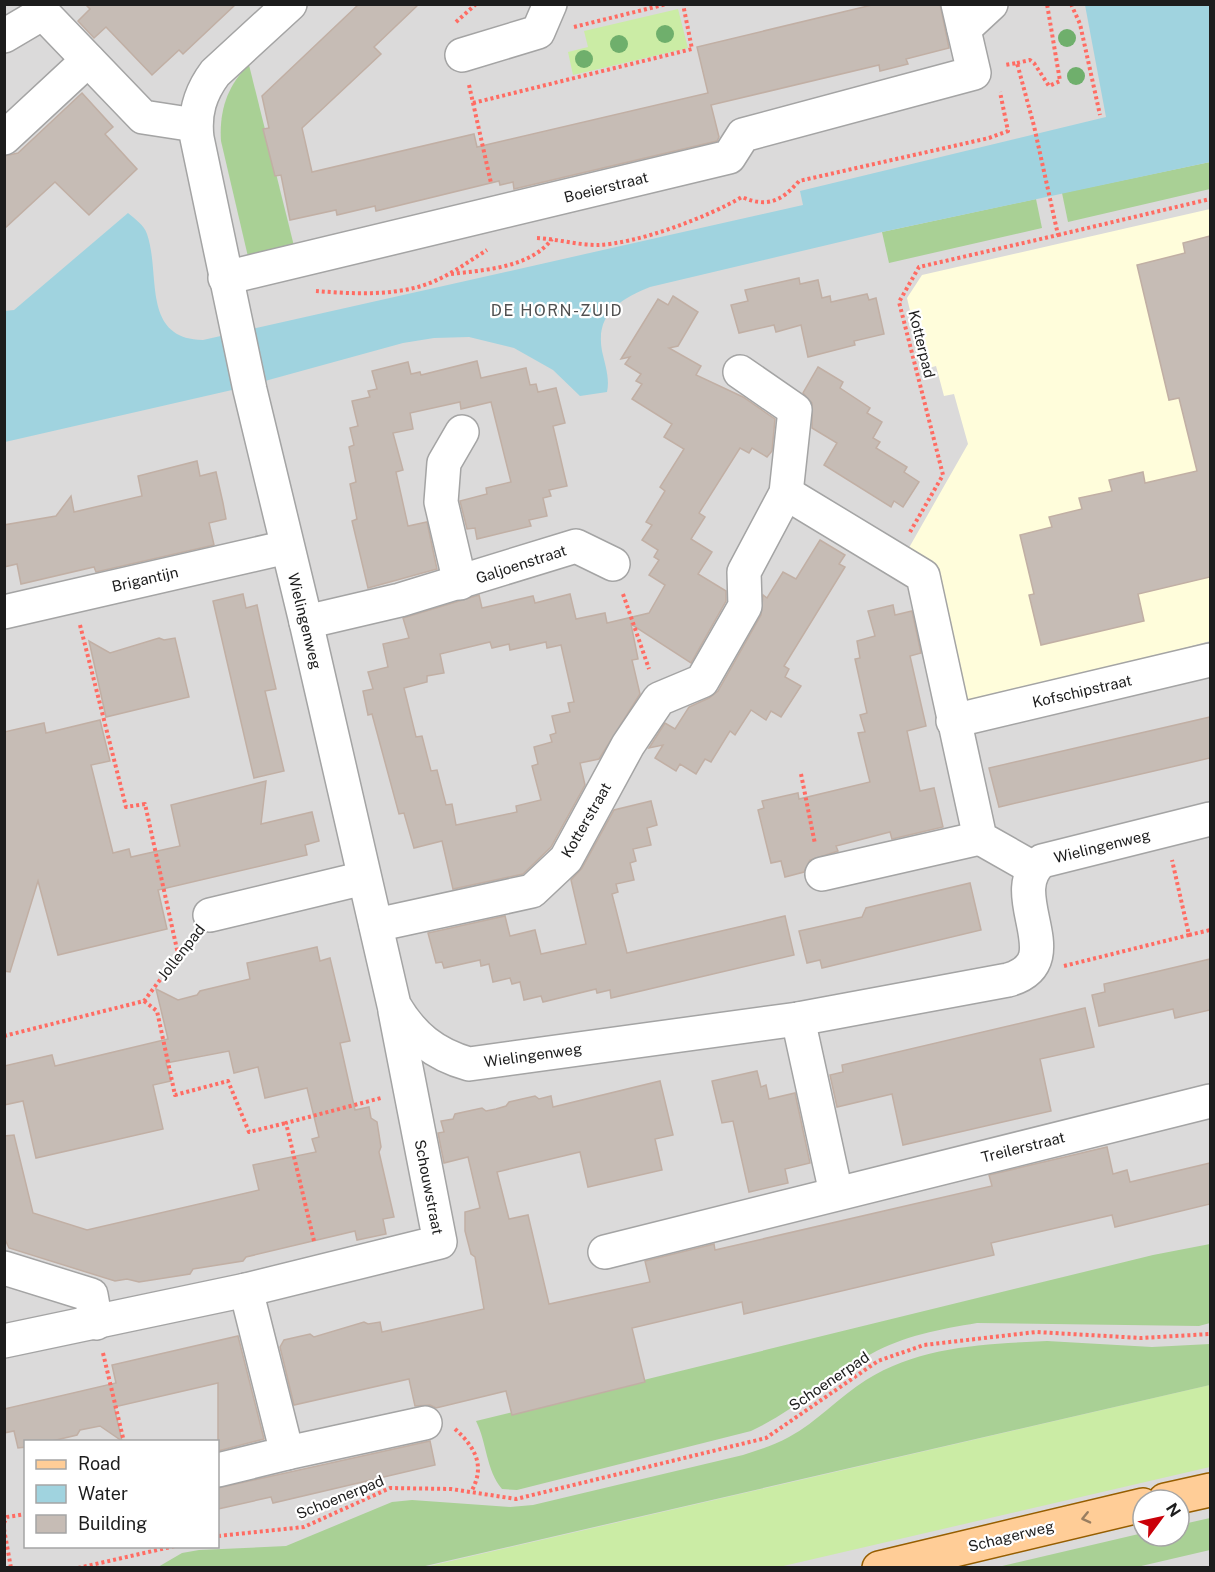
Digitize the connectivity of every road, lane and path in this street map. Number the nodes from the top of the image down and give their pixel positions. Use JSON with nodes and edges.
{"nodes":[{"id":1,"x":290,"y":4,"type":"edge"},
{"id":2,"x":683,"y":4,"type":"edge"},
{"id":3,"x":992,"y":4,"type":"edge"},
{"id":4,"x":1047,"y":4,"type":"edge"},
{"id":5,"x":1071,"y":4,"type":"edge"},
{"id":6,"x":666,"y":5,"type":"edge"},
{"id":7,"x":42,"y":9,"type":"edge"},
{"id":8,"x":961,"y":17,"type":"edge"},
{"id":9,"x":544,"y":18,"type":"edge"},
{"id":10,"x":4,"y":36,"type":"edge"},
{"id":11,"x":462,"y":55,"type":"joint"},
{"id":12,"x":88,"y":60,"type":"junction"},
{"id":13,"x":1017,"y":63,"type":"junction"},
{"id":14,"x":984,"y":70,"type":"junction"},
{"id":15,"x":472,"y":103,"type":"junction"},
{"id":16,"x":1100,"y":115,"type":"dead end"},
{"id":17,"x":195,"y":125,"type":"junction"},
{"id":18,"x":4,"y":138,"type":"edge"},
{"id":19,"x":1210,"y":199,"type":"edge"},
{"id":20,"x":498,"y":213,"type":"junction"},
{"id":21,"x":1058,"y":235,"type":"junction"},
{"id":22,"x":529,"y":237,"type":"dead end"},
{"id":23,"x":552,"y":238,"type":"junction"},
{"id":24,"x":494,"y":246,"type":"dead end"},
{"id":25,"x":449,"y":274,"type":"junction"},
{"id":26,"x":225,"y":278,"type":"junction"},
{"id":27,"x":311,"y":290,"type":"dead end"},
{"id":28,"x":740,"y":372,"type":"dead end"},
{"id":29,"x":462,"y":432,"type":"dead end"},
{"id":30,"x":786,"y":494,"type":"junction"},
{"id":31,"x":287,"y":547,"type":"junction"},
{"id":32,"x":894,"y":558,"type":"junction"},
{"id":33,"x":613,"y":564,"type":"joint"},
{"id":34,"x":460,"y":583,"type":"junction"},
{"id":35,"x":72,"y":595,"type":"junction"},
{"id":36,"x":4,"y":612,"type":"edge"},
{"id":37,"x":306,"y":622,"type":"junction"},
{"id":38,"x":1210,"y":660,"type":"edge"},
{"id":39,"x":659,"y":699,"type":"junction"},
{"id":40,"x":953,"y":721,"type":"junction"},
{"id":41,"x":801,"y":774,"type":"dead end"},
{"id":42,"x":1210,"y":819,"type":"edge"},
{"id":43,"x":1165,"y":831,"type":"junction"},
{"id":44,"x":980,"y":838,"type":"junction"},
{"id":45,"x":1033,"y":868,"type":"junction"},
{"id":46,"x":822,"y":874,"type":"joint"},
{"id":47,"x":364,"y":878,"type":"junction"},
{"id":48,"x":210,"y":915,"type":"joint"},
{"id":49,"x":376,"y":925,"type":"junction"},
{"id":50,"x":1210,"y":930,"type":"edge"},
{"id":51,"x":1190,"y":935,"type":"junction"},
{"id":52,"x":178,"y":954,"type":"junction"},
{"id":53,"x":1020,"y":977,"type":"junction"},
{"id":54,"x":144,"y":1001,"type":"junction"},
{"id":55,"x":394,"y":1005,"type":"junction"},
{"id":56,"x":798,"y":1018,"type":"junction"},
{"id":57,"x":4,"y":1036,"type":"edge"},
{"id":58,"x":409,"y":1091,"type":"junction"},
{"id":59,"x":1210,"y":1101,"type":"edge"},
{"id":60,"x":285,"y":1123,"type":"junction"},
{"id":61,"x":836,"y":1193,"type":"junction"},
{"id":62,"x":605,"y":1252,"type":"dead end"},
{"id":63,"x":4,"y":1268,"type":"edge"},
{"id":64,"x":321,"y":1271,"type":"junction"},
{"id":65,"x":246,"y":1290,"type":"junction"},
{"id":66,"x":96,"y":1323,"type":"junction"},
{"id":67,"x":1210,"y":1334,"type":"edge"},
{"id":68,"x":4,"y":1341,"type":"edge"},
{"id":69,"x":425,"y":1423,"type":"joint"},
{"id":70,"x":124,"y":1440,"type":"edge"},
{"id":71,"x":287,"y":1453,"type":"junction"},
{"id":72,"x":219,"y":1470,"type":"edge"},
{"id":73,"x":1210,"y":1490,"type":"edge"},
{"id":74,"x":471,"y":1492,"type":"junction"},
{"id":75,"x":1191,"y":1494,"type":"edge"},
{"id":76,"x":1131,"y":1508,"type":"edge"},
{"id":77,"x":24,"y":1514,"type":"edge"},
{"id":78,"x":4,"y":1523,"type":"edge"},
{"id":79,"x":4,"y":1529,"type":"edge"},
{"id":80,"x":219,"y":1536,"type":"edge"},
{"id":81,"x":166,"y":1548,"type":"edge"},
{"id":82,"x":11,"y":1568,"type":"edge"},
{"id":83,"x":78,"y":1568,"type":"edge"},
{"id":84,"x":879,"y":1568,"type":"edge"}],
"edges":[{"from":1,"to":17,"type":"street"},
{"from":2,"to":15,"type":"path"},
{"from":3,"to":8,"type":"street"},
{"from":4,"to":13,"type":"path"},
{"from":5,"to":16,"type":"path"},
{"from":6,"to":9,"type":"path"},
{"from":7,"to":10,"type":"street"},
{"from":7,"to":12,"type":"street"},
{"from":8,"to":14,"type":"street"},
{"from":9,"to":11,"type":"street"},
{"from":11,"to":15,"type":"path"},
{"from":12,"to":17,"type":"street"},
{"from":12,"to":18,"type":"street"},
{"from":13,"to":14,"type":"path"},
{"from":13,"to":21,"type":"path"},
{"from":14,"to":20,"type":"street","name":"Boeierstraat"},
{"from":14,"to":23,"type":"path"},
{"from":15,"to":20,"type":"path"},
{"from":17,"to":26,"type":"street"},
{"from":19,"to":21,"type":"path","name":"Kotterpad"},
{"from":20,"to":26,"type":"street","name":"Boeierstraat"},
{"from":21,"to":32,"type":"path","name":"Kotterpad"},
{"from":22,"to":23,"type":"path"},
{"from":23,"to":25,"type":"path"},
{"from":24,"to":25,"type":"path"},
{"from":25,"to":27,"type":"path"},
{"from":26,"to":31,"type":"street","name":"Wielingenweg"},
{"from":28,"to":30,"type":"street"},
{"from":29,"to":34,"type":"street","name":"Galjoenstraat"},
{"from":30,"to":32,"type":"street"},
{"from":30,"to":39,"type":"street"},
{"from":31,"to":35,"type":"street","name":"Brigantijn"},
{"from":31,"to":37,"type":"street","name":"Wielingenweg"},
{"from":32,"to":40,"type":"street"},
{"from":33,"to":34,"type":"street","name":"Galjoenstraat"},
{"from":33,"to":39,"type":"path"},
{"from":34,"to":37,"type":"street","name":"Galjoenstraat"},
{"from":35,"to":36,"type":"street","name":"Brigantijn"},
{"from":35,"to":52,"type":"path"},
{"from":37,"to":47,"type":"street","name":"Wielingenweg"},
{"from":38,"to":40,"type":"street","name":"Kofschipstraat"},
{"from":39,"to":49,"type":"street","name":"Kotterstraat"},
{"from":40,"to":44,"type":"street"},
{"from":41,"to":46,"type":"path"},
{"from":42,"to":43,"type":"street","name":"Wielingenweg"},
{"from":43,"to":45,"type":"street","name":"Wielingenweg"},
{"from":43,"to":51,"type":"path"},
{"from":44,"to":45,"type":"street"},
{"from":44,"to":46,"type":"street"},
{"from":45,"to":53,"type":"street"},
{"from":47,"to":48,"type":"street","name":"Jollenpad"},
{"from":47,"to":49,"type":"street","name":"Wielingenweg"},
{"from":48,"to":52,"type":"path","name":"Jollenpad"},
{"from":49,"to":55,"type":"street","name":"Wielingenweg"},
{"from":50,"to":51,"type":"path"},
{"from":51,"to":53,"type":"path"},
{"from":52,"to":54,"type":"path","name":"Jollenpad"},
{"from":53,"to":56,"type":"street","name":"Wielingenweg"},
{"from":54,"to":57,"type":"path"},
{"from":54,"to":60,"type":"path"},
{"from":55,"to":56,"type":"street","name":"Wielingenweg"},
{"from":55,"to":58,"type":"street","name":"Schouwstraat"},
{"from":56,"to":61,"type":"street"},
{"from":58,"to":60,"type":"path"},
{"from":58,"to":64,"type":"street","name":"Schouwstraat"},
{"from":59,"to":61,"type":"street","name":"Treilerstraat"},
{"from":60,"to":64,"type":"path"},
{"from":61,"to":62,"type":"street","name":"Treilerstraat"},
{"from":63,"to":66,"type":"street"},
{"from":64,"to":65,"type":"street","name":"Schouwstraat"},
{"from":65,"to":66,"type":"street","name":"Schouwstraat"},
{"from":65,"to":71,"type":"street"},
{"from":66,"to":68,"type":"street","name":"Schouwstraat"},
{"from":66,"to":70,"type":"path"},
{"from":67,"to":74,"type":"path","name":"Schoenerpad"},
{"from":69,"to":71,"type":"street"},
{"from":69,"to":74,"type":"path"},
{"from":71,"to":72,"type":"street"},
{"from":73,"to":75,"type":"main road"},
{"from":74,"to":80,"type":"path","name":"Schoenerpad"},
{"from":76,"to":84,"type":"main road","name":"Schagerweg","one_way":true},
{"from":77,"to":78,"type":"path"},
{"from":79,"to":82,"type":"path"},
{"from":81,"to":83,"type":"path"}]}
